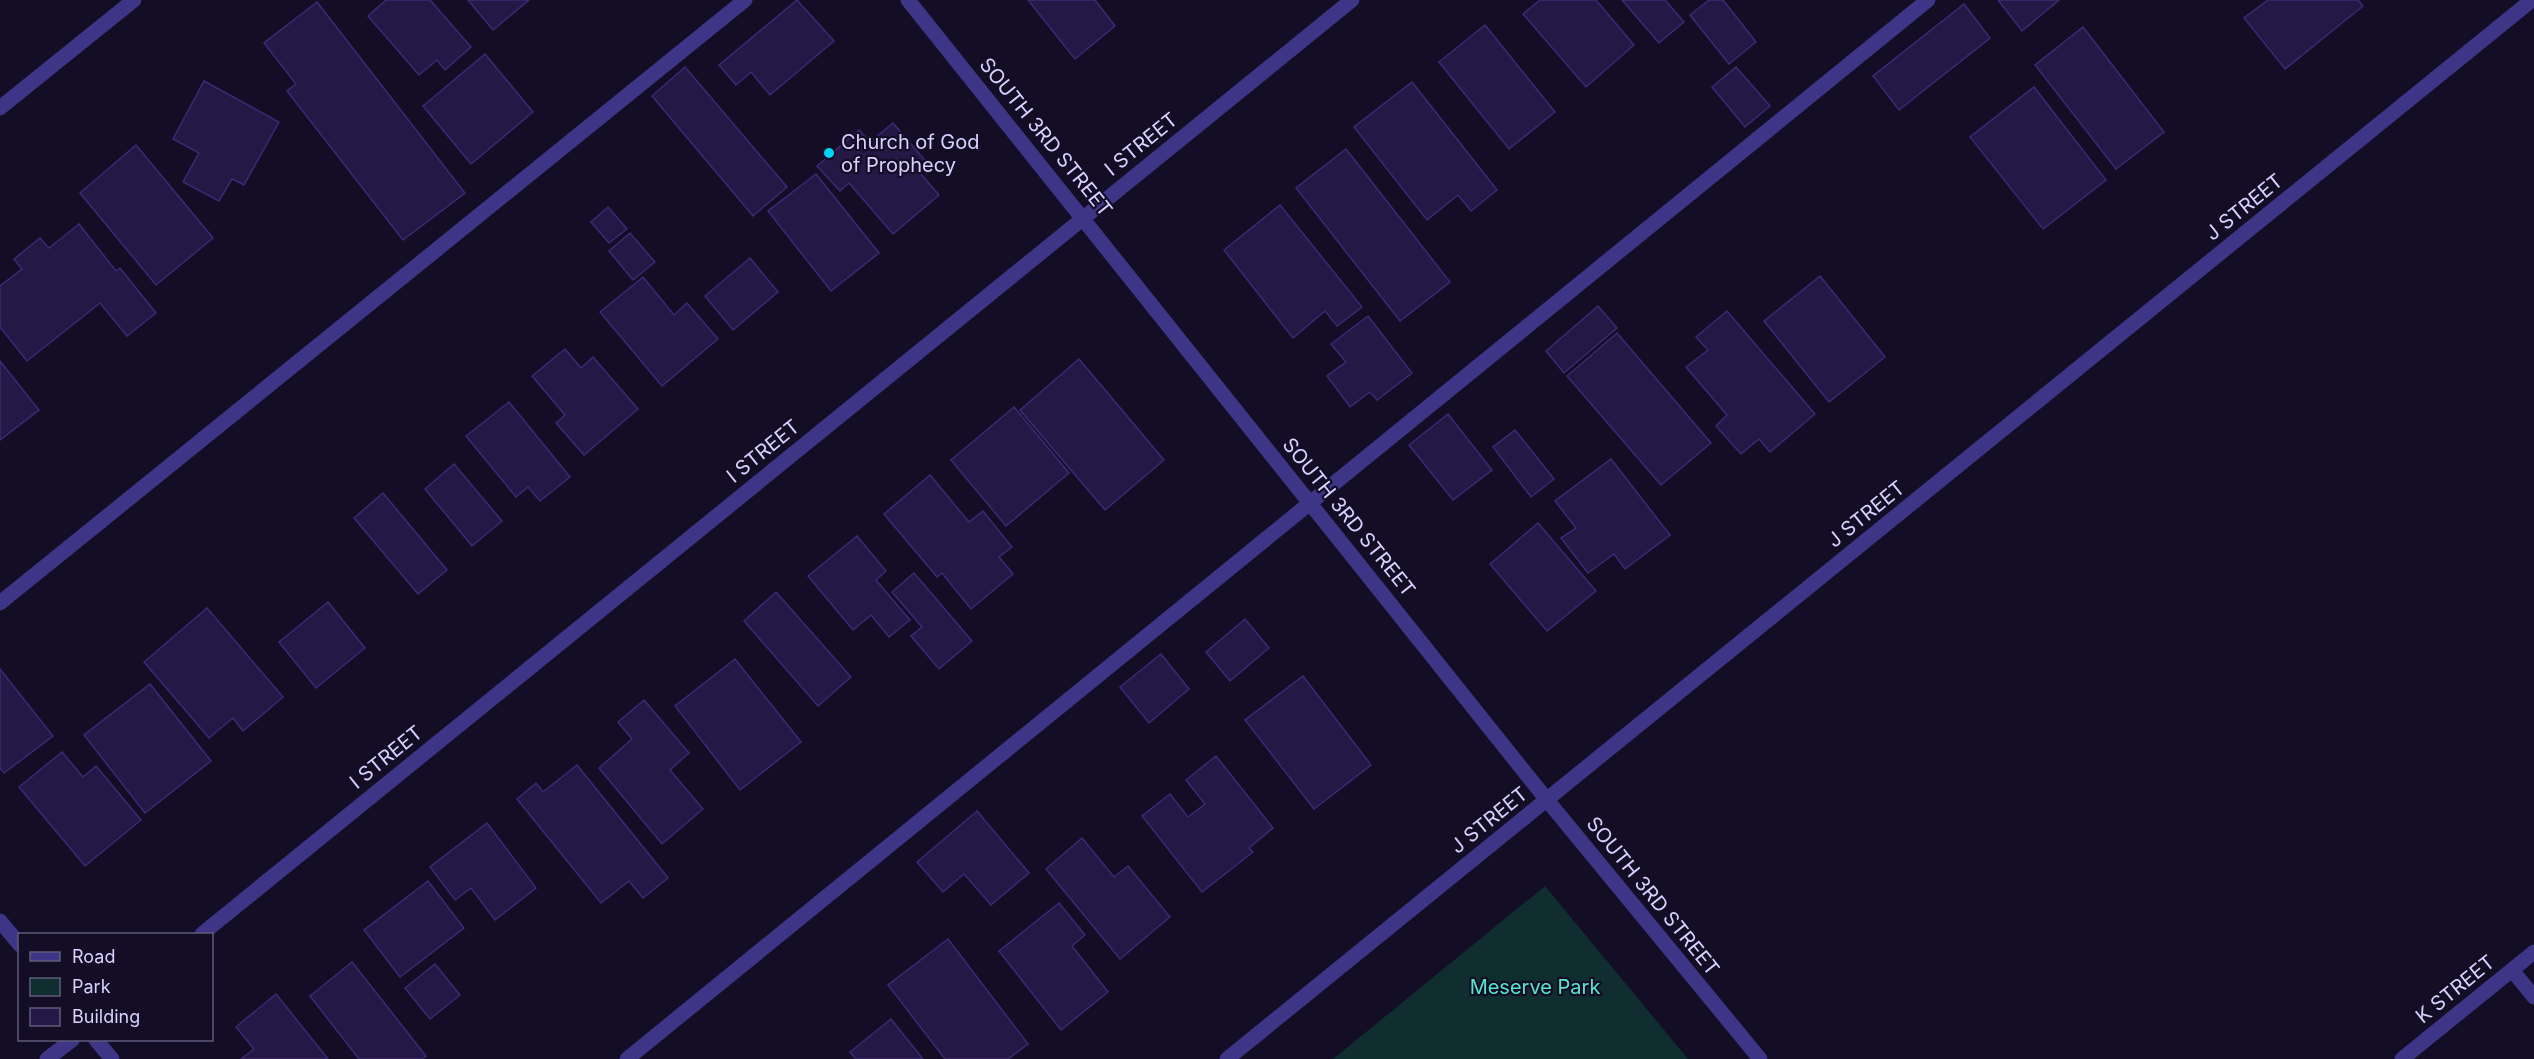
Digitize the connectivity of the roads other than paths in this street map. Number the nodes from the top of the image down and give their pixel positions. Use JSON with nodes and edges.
{"nodes":[{"id":1,"x":135,"y":0,"type":"edge"},
{"id":2,"x":745,"y":0,"type":"edge"},
{"id":3,"x":908,"y":0,"type":"edge"},
{"id":4,"x":1352,"y":0,"type":"edge"},
{"id":5,"x":1928,"y":0,"type":"edge"},
{"id":6,"x":2532,"y":0,"type":"edge"},
{"id":7,"x":0,"y":108,"type":"edge"},
{"id":8,"x":1084,"y":218,"type":"junction"},
{"id":9,"x":1311,"y":503,"type":"junction"},
{"id":10,"x":0,"y":603,"type":"edge"},
{"id":11,"x":1547,"y":800,"type":"junction"},
{"id":12,"x":0,"y":921,"type":"edge"},
{"id":13,"x":203,"y":933,"type":"edge"},
{"id":14,"x":18,"y":943,"type":"edge"},
{"id":15,"x":2534,"y":952,"type":"edge"},
{"id":16,"x":2512,"y":970,"type":"junction"},
{"id":17,"x":2534,"y":998,"type":"edge"},
{"id":18,"x":71,"y":1041,"type":"edge"},
{"id":19,"x":97,"y":1041,"type":"edge"},
{"id":20,"x":47,"y":1059,"type":"edge"},
{"id":21,"x":112,"y":1059,"type":"edge"},
{"id":22,"x":627,"y":1059,"type":"edge"},
{"id":23,"x":1227,"y":1059,"type":"edge"},
{"id":24,"x":1760,"y":1059,"type":"edge"},
{"id":25,"x":2402,"y":1059,"type":"edge"}],
"edges":[{"from":1,"to":7,"type":"street"},
{"from":2,"to":10,"type":"street"},
{"from":3,"to":8,"type":"street","name":"SOUTH 3RD STREET"},
{"from":4,"to":8,"type":"street","name":"I STREET"},
{"from":5,"to":9,"type":"street"},
{"from":6,"to":11,"type":"street","name":"J STREET"},
{"from":8,"to":9,"type":"street","name":"SOUTH 3RD STREET"},
{"from":8,"to":13,"type":"street","name":"I STREET"},
{"from":9,"to":11,"type":"street","name":"SOUTH 3RD STREET"},
{"from":9,"to":22,"type":"street"},
{"from":11,"to":23,"type":"street","name":"J STREET"},
{"from":11,"to":24,"type":"street","name":"SOUTH 3RD STREET"},
{"from":12,"to":14,"type":"street"},
{"from":15,"to":16,"type":"street","name":"K STREET"},
{"from":16,"to":17,"type":"street"},
{"from":16,"to":25,"type":"street","name":"K STREET"},
{"from":18,"to":20,"type":"street"},
{"from":19,"to":21,"type":"street"}]}
